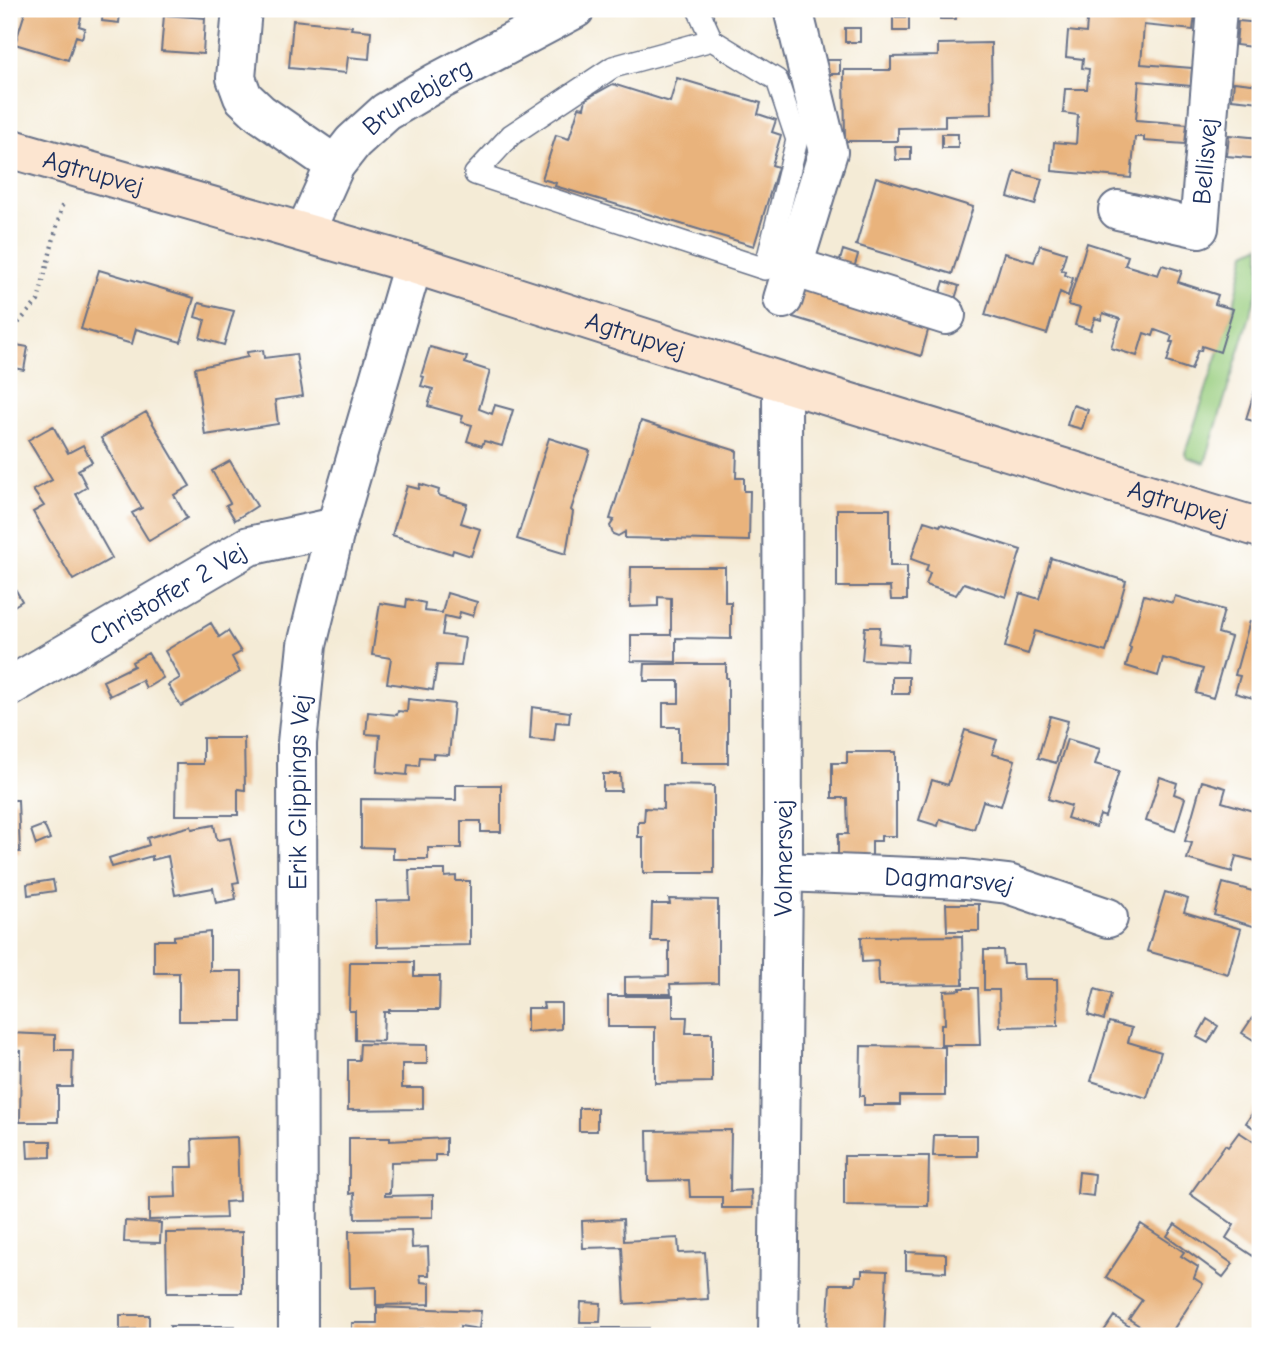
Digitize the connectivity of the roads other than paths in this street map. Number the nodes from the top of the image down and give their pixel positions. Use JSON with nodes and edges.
{"nodes":[{"id":1,"x":242,"y":9,"type":"edge"},
{"id":2,"x":575,"y":9,"type":"edge"},
{"id":3,"x":698,"y":9,"type":"edge"},
{"id":4,"x":793,"y":9,"type":"edge"},
{"id":5,"x":1217,"y":9,"type":"edge"},
{"id":6,"x":712,"y":40,"type":"junction"},
{"id":7,"x":9,"y":148,"type":"edge"},
{"id":8,"x":335,"y":165,"type":"junction"},
{"id":9,"x":1118,"y":210,"type":"dead end"},
{"id":10,"x":305,"y":232,"type":"junction"},
{"id":11,"x":413,"y":264,"type":"junction"},
{"id":12,"x":946,"y":315,"type":"dead end"},
{"id":13,"x":782,"y":382,"type":"junction"},
{"id":14,"x":336,"y":527,"type":"junction"},
{"id":15,"x":1260,"y":528,"type":"edge"},
{"id":16,"x":9,"y":687,"type":"edge"},
{"id":17,"x":783,"y":872,"type":"junction"},
{"id":18,"x":1108,"y":918,"type":"dead end"},
{"id":19,"x":298,"y":1336,"type":"edge"},
{"id":20,"x":778,"y":1336,"type":"edge"}],
"edges":[{"from":1,"to":8,"type":"street"},
{"from":2,"to":8,"type":"street","name":"Brunebjerg"},
{"from":3,"to":6,"type":"lane"},
{"from":4,"to":12,"type":"street"},
{"from":5,"to":9,"type":"street","name":"Bellisvej"},
{"from":6,"to":6,"type":"lane"},
{"from":7,"to":10,"type":"street","name":"Agtrupvej"},
{"from":8,"to":10,"type":"street","name":"Brunebjerg"},
{"from":10,"to":11,"type":"street","name":"Agtrupvej"},
{"from":11,"to":13,"type":"street","name":"Agtrupvej"},
{"from":11,"to":14,"type":"street","name":"Erik Glippings Vej"},
{"from":13,"to":15,"type":"street","name":"Agtrupvej"},
{"from":13,"to":17,"type":"street","name":"Volmersvej"},
{"from":14,"to":16,"type":"street","name":"Christoffer 2 Vej"},
{"from":14,"to":19,"type":"street","name":"Erik Glippings Vej"},
{"from":17,"to":18,"type":"street","name":"Dagmarsvej"},
{"from":17,"to":20,"type":"street","name":"Volmersvej"}]}
